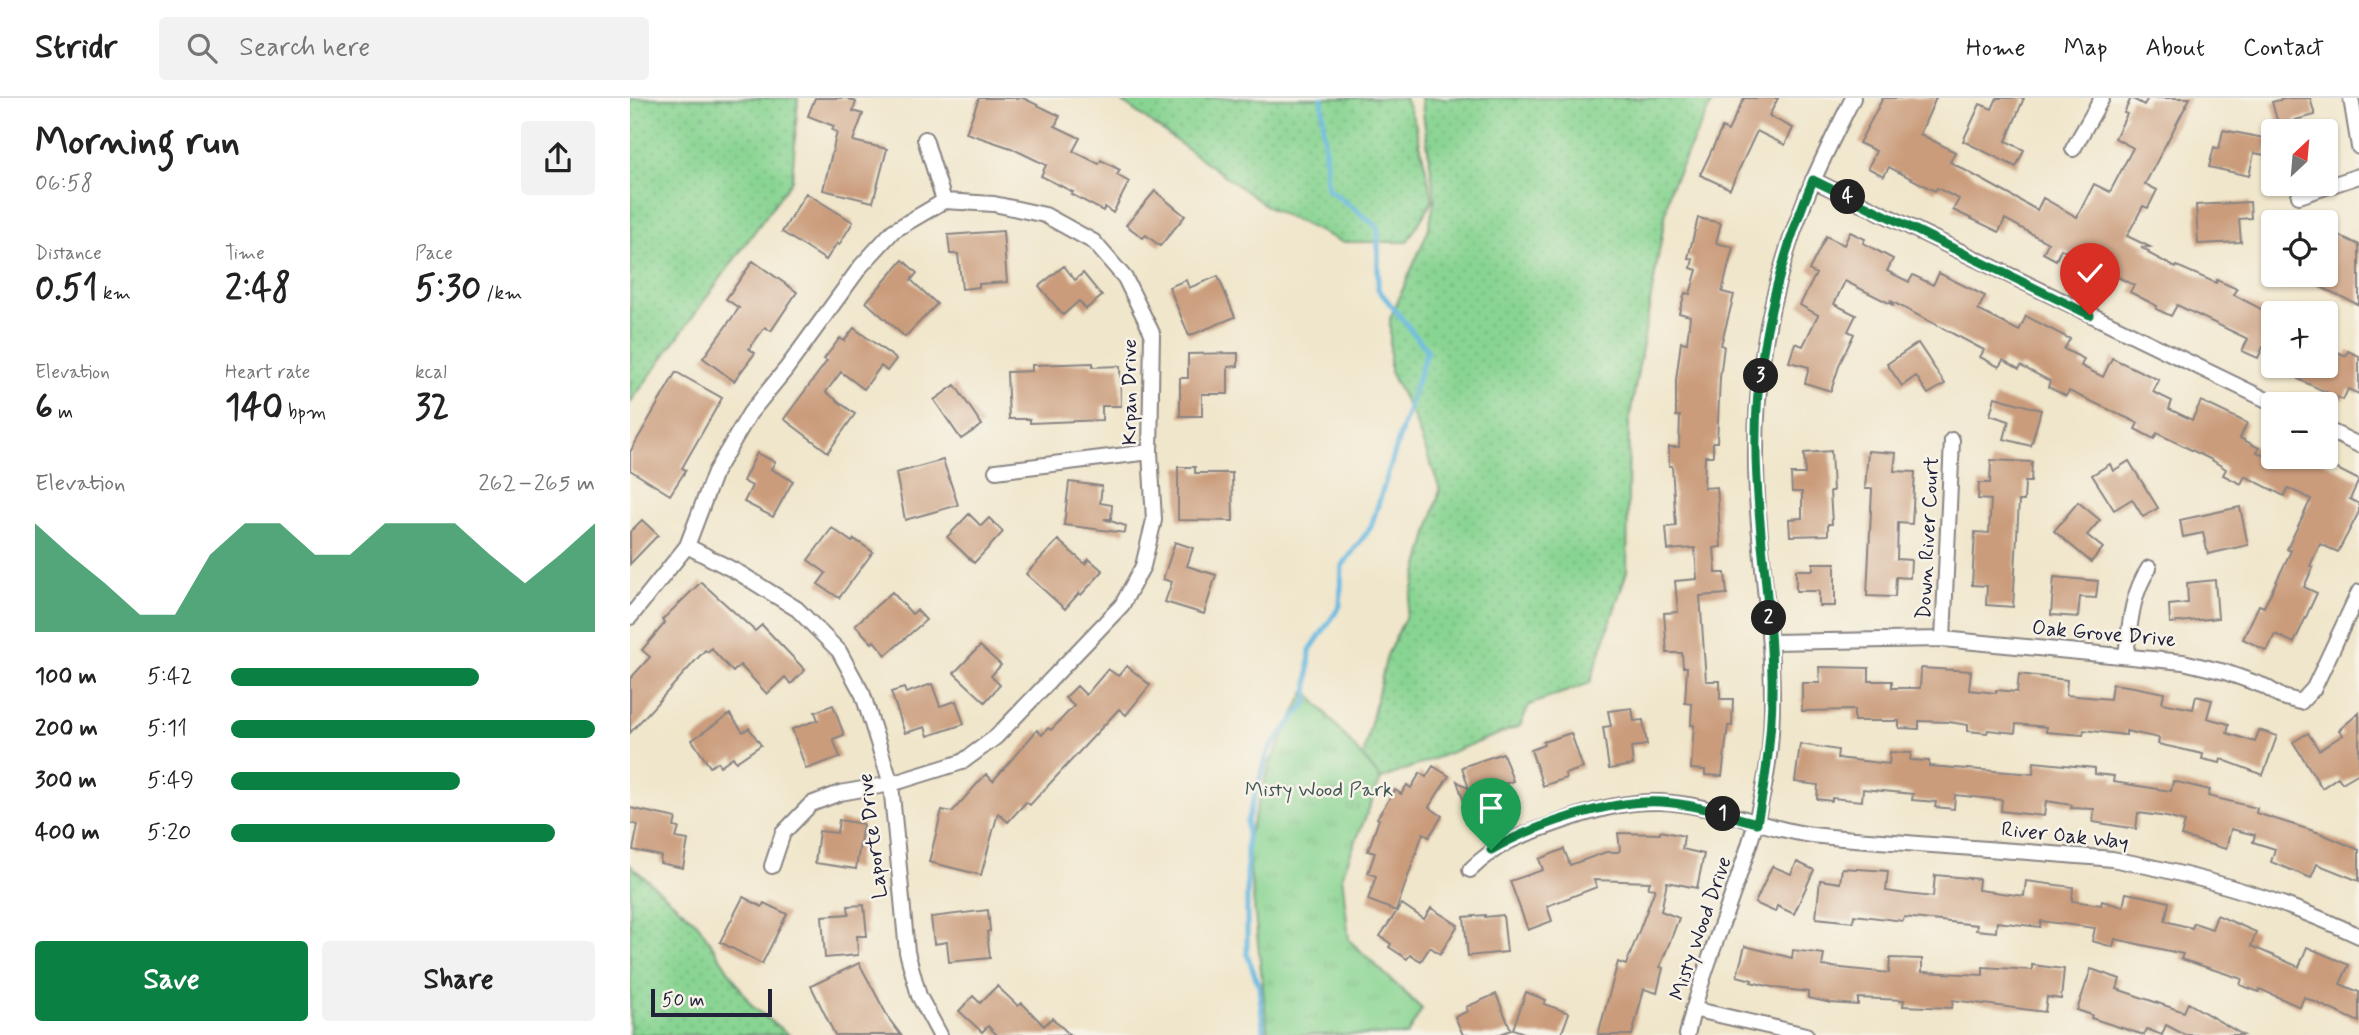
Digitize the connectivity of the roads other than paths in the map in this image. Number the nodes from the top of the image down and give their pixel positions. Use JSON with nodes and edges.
{"nodes":[{"id":1,"x":1853,"y":98,"type":"edge"},
{"id":2,"x":2102,"y":98,"type":"edge"},
{"id":3,"x":2351,"y":98,"type":"edge"},
{"id":4,"x":925,"y":139,"type":"dead end"},
{"id":5,"x":2359,"y":147,"type":"edge"},
{"id":6,"x":2073,"y":149,"type":"dead end"},
{"id":7,"x":2359,"y":176,"type":"edge"},
{"id":8,"x":1813,"y":180,"type":"junction"},
{"id":9,"x":2338,"y":183,"type":"edge"},
{"id":10,"x":944,"y":201,"type":"junction"},
{"id":11,"x":2261,"y":397,"type":"edge"},
{"id":12,"x":2338,"y":435,"type":"edge"},
{"id":13,"x":1952,"y":440,"type":"dead end"},
{"id":14,"x":2359,"y":445,"type":"edge"},
{"id":15,"x":1150,"y":452,"type":"junction"},
{"id":16,"x":996,"y":471,"type":"dead end"},
{"id":17,"x":687,"y":547,"type":"junction"},
{"id":18,"x":2149,"y":568,"type":"dead end"},
{"id":19,"x":2359,"y":592,"type":"edge"},
{"id":20,"x":630,"y":617,"type":"edge"},
{"id":21,"x":1943,"y":639,"type":"junction"},
{"id":22,"x":1771,"y":642,"type":"junction"},
{"id":23,"x":2126,"y":656,"type":"junction"},
{"id":24,"x":891,"y":784,"type":"junction"},
{"id":25,"x":1757,"y":823,"type":"junction"},
{"id":26,"x":772,"y":866,"type":"dead end"},
{"id":27,"x":1470,"y":870,"type":"dead end"},
{"id":28,"x":2359,"y":936,"type":"edge"},
{"id":29,"x":1693,"y":1009,"type":"junction"},
{"id":30,"x":940,"y":1035,"type":"edge"},
{"id":31,"x":1687,"y":1035,"type":"edge"},
{"id":32,"x":1806,"y":1035,"type":"edge"}],
"edges":[{"from":1,"to":8,"type":"street","name":"Misty Wood Drive"},
{"from":2,"to":6,"type":"street"},
{"from":3,"to":5,"type":"street"},
{"from":4,"to":10,"type":"street"},
{"from":7,"to":9,"type":"street"},
{"from":8,"to":11,"type":"street"},
{"from":8,"to":22,"type":"street","name":"Misty Wood Drive"},
{"from":10,"to":15,"type":"street","name":"Krpan Drive"},
{"from":10,"to":17,"type":"street"},
{"from":12,"to":14,"type":"street"},
{"from":13,"to":21,"type":"street","name":"Down River Court"},
{"from":15,"to":16,"type":"street"},
{"from":15,"to":24,"type":"street","name":"Krpan Drive"},
{"from":17,"to":20,"type":"street"},
{"from":17,"to":24,"type":"street","name":"Laporte Drive"},
{"from":18,"to":23,"type":"street"},
{"from":19,"to":23,"type":"street","name":"Oak Grove Drive"},
{"from":21,"to":22,"type":"street","name":"Oak Grove Drive"},
{"from":21,"to":23,"type":"street","name":"Oak Grove Drive"},
{"from":22,"to":25,"type":"street","name":"Misty Wood Drive"},
{"from":24,"to":26,"type":"street","name":"Krpan Drive"},
{"from":24,"to":30,"type":"street","name":"Laporte Drive"},
{"from":25,"to":27,"type":"street","name":"River Oak Way"},
{"from":25,"to":28,"type":"street","name":"River Oak Way"},
{"from":25,"to":29,"type":"street","name":"Misty Wood Drive"},
{"from":29,"to":31,"type":"street","name":"Misty Wood Drive"},
{"from":29,"to":32,"type":"street"}]}
